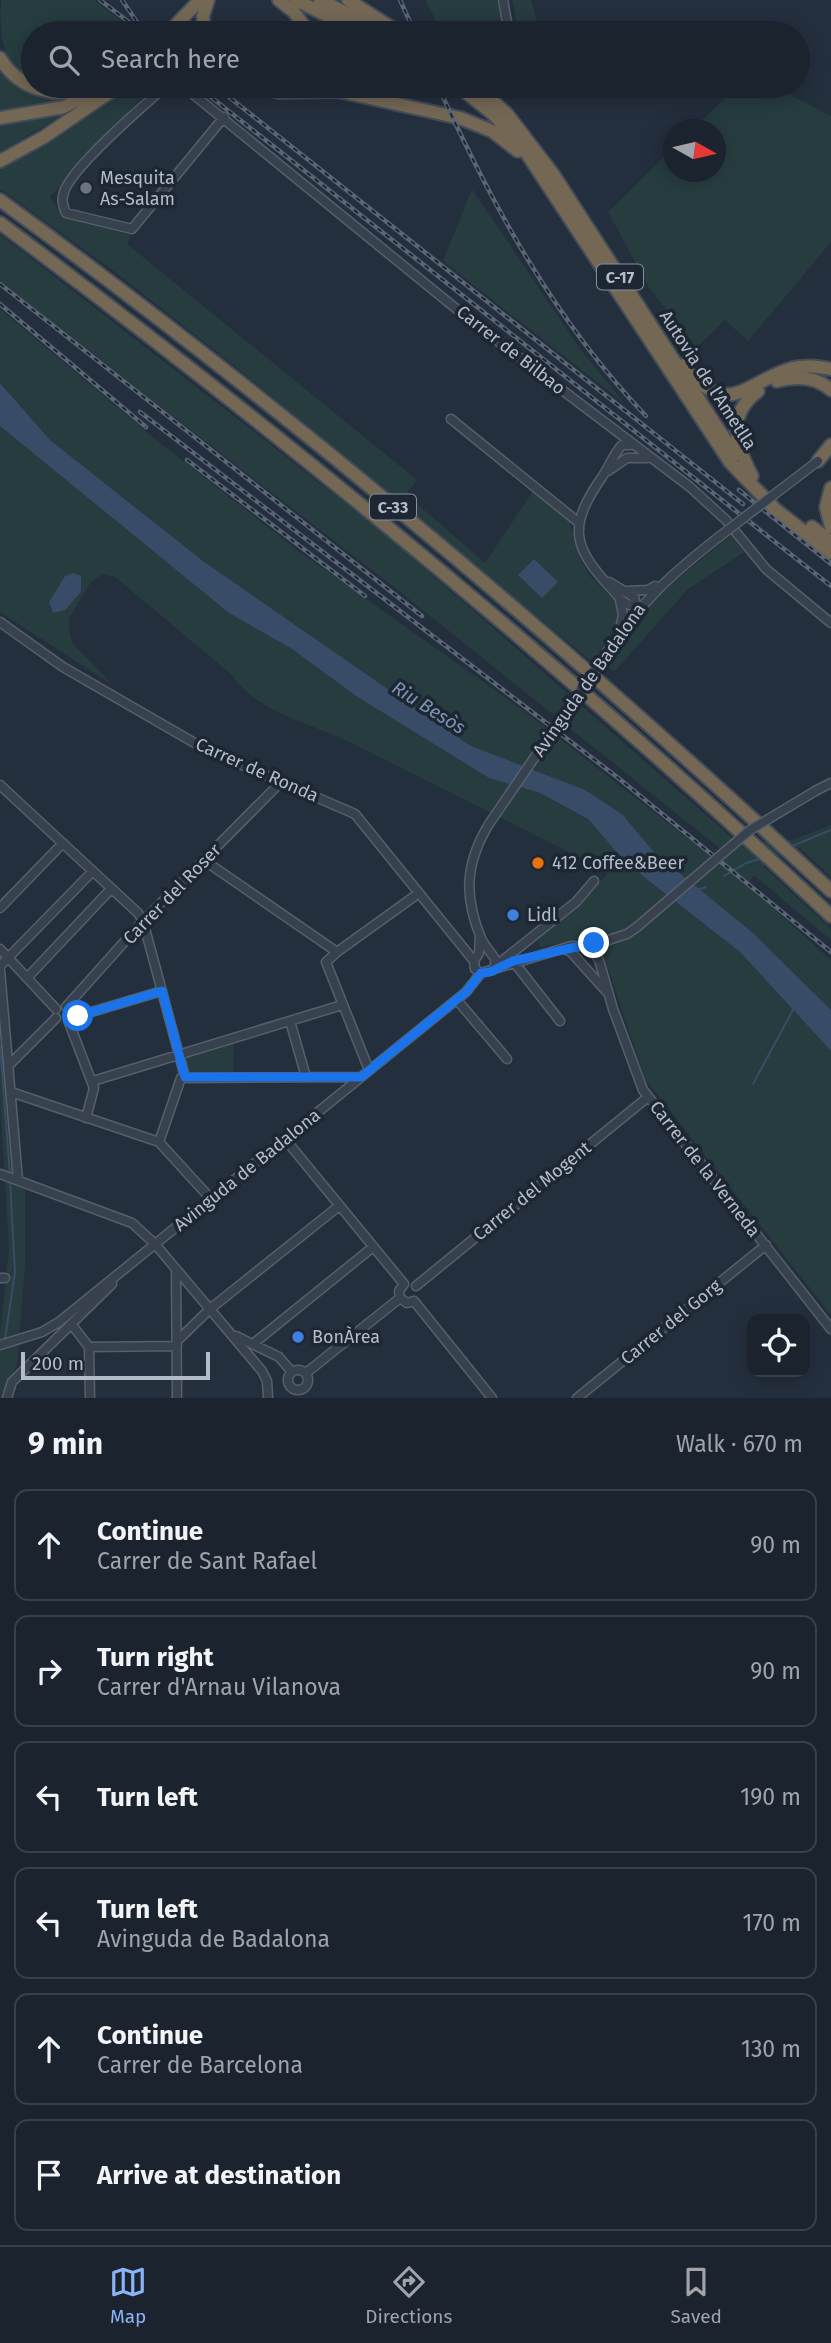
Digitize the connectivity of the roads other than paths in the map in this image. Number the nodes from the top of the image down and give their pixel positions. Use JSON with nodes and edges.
{"nodes":[{"id":1,"x":200,"y":0,"type":"edge"},
{"id":2,"x":208,"y":0,"type":"edge"},
{"id":3,"x":279,"y":0,"type":"edge"},
{"id":4,"x":296,"y":0,"type":"edge"},
{"id":5,"x":320,"y":0,"type":"edge"},
{"id":6,"x":348,"y":0,"type":"edge"},
{"id":7,"x":503,"y":0,"type":"edge"},
{"id":8,"x":180,"y":21,"type":"edge"},
{"id":9,"x":203,"y":21,"type":"edge"},
{"id":10,"x":300,"y":21,"type":"edge"},
{"id":11,"x":337,"y":21,"type":"edge"},
{"id":12,"x":362,"y":21,"type":"edge"},
{"id":13,"x":381,"y":21,"type":"edge"},
{"id":14,"x":507,"y":21,"type":"edge"},
{"id":15,"x":0,"y":58,"type":"edge"},
{"id":16,"x":21,"y":80,"type":"edge"},
{"id":17,"x":86,"y":98,"type":"edge"},
{"id":18,"x":98,"y":98,"type":"edge"},
{"id":19,"x":152,"y":98,"type":"edge"},
{"id":20,"x":199,"y":98,"type":"edge"},
{"id":21,"x":370,"y":98,"type":"edge"},
{"id":22,"x":471,"y":98,"type":"edge"},
{"id":23,"x":489,"y":98,"type":"edge"},
{"id":24,"x":224,"y":117,"type":"junction"},
{"id":25,"x":0,"y":118,"type":"edge"},
{"id":26,"x":0,"y":161,"type":"edge"},
{"id":27,"x":537,"y":167,"type":"junction"},
{"id":28,"x":0,"y":200,"type":"edge"},
{"id":29,"x":0,"y":223,"type":"edge"},
{"id":30,"x":586,"y":225,"type":"junction"},
{"id":31,"x":831,"y":369,"type":"edge"},
{"id":32,"x":770,"y":379,"type":"junction"},
{"id":33,"x":831,"y":379,"type":"edge"},
{"id":34,"x":831,"y":390,"type":"edge"},
{"id":35,"x":452,"y":419,"type":"dead end"},
{"id":36,"x":606,"y":424,"type":"junction"},
{"id":37,"x":630,"y":443,"type":"junction"},
{"id":38,"x":831,"y":444,"type":"edge"},
{"id":39,"x":831,"y":451,"type":"edge"},
{"id":40,"x":613,"y":456,"type":"junction"},
{"id":41,"x":650,"y":459,"type":"junction"},
{"id":42,"x":623,"y":460,"type":"junction"},
{"id":43,"x":818,"y":461,"type":"junction"},
{"id":44,"x":603,"y":475,"type":"junction"},
{"id":45,"x":752,"y":476,"type":"junction"},
{"id":46,"x":831,"y":488,"type":"edge"},
{"id":47,"x":578,"y":522,"type":"junction"},
{"id":48,"x":831,"y":527,"type":"edge"},
{"id":49,"x":831,"y":541,"type":"edge"},
{"id":50,"x":831,"y":552,"type":"edge"},
{"id":51,"x":666,"y":578,"type":"junction"},
{"id":52,"x":622,"y":594,"type":"junction"},
{"id":53,"x":639,"y":607,"type":"junction"},
{"id":54,"x":0,"y":622,"type":"edge"},
{"id":55,"x":831,"y":623,"type":"edge"},
{"id":56,"x":619,"y":634,"type":"junction"},
{"id":57,"x":280,"y":783,"type":"junction"},
{"id":58,"x":831,"y":783,"type":"edge"},
{"id":59,"x":0,"y":785,"type":"edge"},
{"id":60,"x":63,"y":843,"type":"junction"},
{"id":61,"x":205,"y":861,"type":"junction"},
{"id":62,"x":92,"y":872,"type":"junction"},
{"id":63,"x":594,"y":881,"type":"dead end"},
{"id":64,"x":110,"y":890,"type":"junction"},
{"id":65,"x":831,"y":891,"type":"edge"},
{"id":66,"x":419,"y":893,"type":"junction"},
{"id":67,"x":0,"y":908,"type":"edge"},
{"id":68,"x":831,"y":916,"type":"edge"},
{"id":69,"x":144,"y":921,"type":"junction"},
{"id":70,"x":480,"y":936,"type":"junction"},
{"id":71,"x":533,"y":938,"type":"junction"},
{"id":72,"x":590,"y":946,"type":"junction"},
{"id":73,"x":0,"y":948,"type":"edge"},
{"id":74,"x":564,"y":949,"type":"junction"},
{"id":75,"x":337,"y":952,"type":"junction"},
{"id":76,"x":538,"y":955,"type":"junction"},
{"id":77,"x":476,"y":957,"type":"junction"},
{"id":78,"x":8,"y":958,"type":"junction"},
{"id":79,"x":496,"y":961,"type":"junction"},
{"id":80,"x":513,"y":961,"type":"junction"},
{"id":81,"x":0,"y":968,"type":"edge"},
{"id":82,"x":602,"y":971,"type":"junction"},
{"id":83,"x":481,"y":973,"type":"junction"},
{"id":84,"x":588,"y":973,"type":"junction"},
{"id":85,"x":27,"y":978,"type":"junction"},
{"id":86,"x":162,"y":991,"type":"junction"},
{"id":87,"x":608,"y":993,"type":"junction"},
{"id":88,"x":457,"y":999,"type":"junction"},
{"id":89,"x":342,"y":1005,"type":"junction"},
{"id":90,"x":56,"y":1014,"type":"junction"},
{"id":91,"x":68,"y":1014,"type":"junction"},
{"id":92,"x":290,"y":1021,"type":"junction"},
{"id":93,"x":560,"y":1021,"type":"dead end"},
{"id":94,"x":178,"y":1055,"type":"junction"},
{"id":95,"x":507,"y":1059,"type":"dead end"},
{"id":96,"x":9,"y":1065,"type":"junction"},
{"id":97,"x":369,"y":1070,"type":"junction"},
{"id":98,"x":183,"y":1077,"type":"junction"},
{"id":99,"x":306,"y":1077,"type":"junction"},
{"id":100,"x":361,"y":1077,"type":"junction"},
{"id":101,"x":93,"y":1081,"type":"junction"},
{"id":102,"x":11,"y":1092,"type":"junction"},
{"id":103,"x":648,"y":1097,"type":"junction"},
{"id":104,"x":86,"y":1118,"type":"junction"},
{"id":105,"x":285,"y":1139,"type":"junction"},
{"id":106,"x":159,"y":1142,"type":"junction"},
{"id":107,"x":3,"y":1175,"type":"edge"},
{"id":108,"x":17,"y":1180,"type":"junction"},
{"id":109,"x":211,"y":1199,"type":"junction"},
{"id":110,"x":339,"y":1206,"type":"junction"},
{"id":111,"x":155,"y":1244,"type":"junction"},
{"id":112,"x":766,"y":1245,"type":"junction"},
{"id":113,"x":373,"y":1247,"type":"junction"},
{"id":114,"x":137,"y":1260,"type":"junction"},
{"id":115,"x":176,"y":1269,"type":"junction"},
{"id":116,"x":404,"y":1284,"type":"junction"},
{"id":117,"x":416,"y":1286,"type":"junction"},
{"id":118,"x":400,"y":1298,"type":"junction"},
{"id":119,"x":414,"y":1301,"type":"junction"},
{"id":120,"x":209,"y":1309,"type":"junction"},
{"id":121,"x":72,"y":1325,"type":"junction"},
{"id":122,"x":831,"y":1329,"type":"edge"},
{"id":123,"x":232,"y":1335,"type":"junction"},
{"id":124,"x":177,"y":1344,"type":"junction"},
{"id":125,"x":253,"y":1344,"type":"junction"},
{"id":126,"x":0,"y":1345,"type":"edge"},
{"id":127,"x":89,"y":1347,"type":"junction"},
{"id":128,"x":291,"y":1371,"type":"junction"},
{"id":129,"x":306,"y":1373,"type":"junction"},
{"id":130,"x":295,"y":1392,"type":"edge"},
{"id":131,"x":8,"y":1393,"type":"edge"},
{"id":132,"x":90,"y":1398,"type":"edge"},
{"id":133,"x":177,"y":1398,"type":"edge"},
{"id":134,"x":268,"y":1398,"type":"edge"},
{"id":135,"x":310,"y":1398,"type":"edge"},
{"id":136,"x":492,"y":1398,"type":"edge"},
{"id":137,"x":577,"y":1398,"type":"edge"}],
"edges":[{"from":1,"to":8,"type":"highway"},
{"from":2,"to":9,"type":"highway"},
{"from":3,"to":10,"type":"highway"},
{"from":4,"to":11,"type":"highway"},
{"from":5,"to":12,"type":"highway"},
{"from":6,"to":13,"type":"highway"},
{"from":7,"to":14,"type":"street"},
{"from":15,"to":16,"type":"highway"},
{"from":17,"to":25,"type":"highway"},
{"from":18,"to":26,"type":"highway"},
{"from":19,"to":24,"type":"street"},
{"from":20,"to":24,"type":"street","name":"Carrer de Bilbao"},
{"from":21,"to":27,"type":"highway"},
{"from":22,"to":27,"type":"highway","number":"C-17"},
{"from":23,"to":30,"type":"highway","name":"Autovia de l'Ametlla","number":"C-17"},
{"from":24,"to":36,"type":"street","name":"Carrer de Bilbao"},
{"from":27,"to":50,"type":"highway","number":"C-17"},
{"from":28,"to":65,"type":"highway","number":"C-33"},
{"from":29,"to":68,"type":"highway","number":"C-33"},
{"from":30,"to":32,"type":"highway"},
{"from":30,"to":45,"type":"highway","name":"Autovia de l'Ametlla","number":"C-17"},
{"from":31,"to":32,"type":"highway"},
{"from":32,"to":33,"type":"highway"},
{"from":34,"to":45,"type":"highway"},
{"from":35,"to":47,"type":"street"},
{"from":36,"to":37,"type":"street","name":"Carrer de Bilbao"},
{"from":36,"to":40,"type":"street"},
{"from":37,"to":40,"type":"street"},
{"from":37,"to":41,"type":"street","name":"Carrer de Bilbao"},
{"from":37,"to":42,"type":"street"},
{"from":38,"to":43,"type":"highway"},
{"from":39,"to":43,"type":"street","name":"Avinguda de Badalona"},
{"from":40,"to":44,"type":"street"},
{"from":41,"to":42,"type":"street"},
{"from":41,"to":55,"type":"street","name":"Carrer de Bilbao"},
{"from":42,"to":44,"type":"street"},
{"from":43,"to":51,"type":"street","name":"Avinguda de Badalona","bridge":true},
{"from":44,"to":47,"type":"street"},
{"from":45,"to":49,"type":"highway","name":"Autovia de l'Ametlla","number":"C-17"},
{"from":46,"to":48,"type":"highway"},
{"from":47,"to":52,"type":"street"},
{"from":51,"to":52,"type":"street"},
{"from":51,"to":53,"type":"street","name":"Avinguda de Badalona"},
{"from":52,"to":53,"type":"street"},
{"from":52,"to":56,"type":"street"},
{"from":53,"to":56,"type":"street","name":"Avinguda de Badalona"},
{"from":54,"to":57,"type":"street","name":"Carrer de Ronda"},
{"from":56,"to":70,"type":"street","name":"Avinguda de Badalona","bridge":true},
{"from":57,"to":61,"type":"street","name":"Carrer del Roser"},
{"from":57,"to":66,"type":"street","name":"Carrer de Ronda"},
{"from":58,"to":72,"type":"street","bridge":true},
{"from":59,"to":60,"type":"street"},
{"from":60,"to":62,"type":"street"},
{"from":60,"to":67,"type":"street"},
{"from":61,"to":69,"type":"street","name":"Carrer del Roser"},
{"from":61,"to":75,"type":"street"},
{"from":62,"to":64,"type":"street"},
{"from":62,"to":78,"type":"street"},
{"from":63,"to":71,"type":"street"},
{"from":64,"to":69,"type":"street"},
{"from":64,"to":85,"type":"street"},
{"from":66,"to":75,"type":"street"},
{"from":66,"to":77,"type":"street","name":"Carrer de Ronda"},
{"from":69,"to":86,"type":"street"},
{"from":69,"to":91,"type":"street","name":"Carrer del Roser"},
{"from":70,"to":77,"type":"street","name":"Avinguda de Badalona"},
{"from":70,"to":79,"type":"street","name":"Avinguda de Badalona"},
{"from":71,"to":76,"type":"street"},
{"from":71,"to":79,"type":"street"},
{"from":72,"to":74,"type":"street"},
{"from":72,"to":82,"type":"street","name":"Carrer de la Verneda"},
{"from":73,"to":78,"type":"street"},
{"from":74,"to":76,"type":"street"},
{"from":74,"to":84,"type":"street","name":"Carrer de la Verneda"},
{"from":75,"to":89,"type":"street"},
{"from":76,"to":80,"type":"street"},
{"from":77,"to":79,"type":"street"},
{"from":77,"to":83,"type":"street","name":"Carrer de Ronda"},
{"from":78,"to":81,"type":"street"},
{"from":78,"to":85,"type":"street"},
{"from":79,"to":80,"type":"street"},
{"from":79,"to":83,"type":"street"},
{"from":80,"to":93,"type":"street"},
{"from":81,"to":96,"type":"street"},
{"from":82,"to":84,"type":"street"},
{"from":82,"to":87,"type":"street","name":"Carrer de la Verneda"},
{"from":83,"to":88,"type":"street","name":"Avinguda de Badalona"},
{"from":84,"to":87,"type":"street","name":"Carrer de la Verneda"},
{"from":85,"to":90,"type":"street"},
{"from":86,"to":91,"type":"street"},
{"from":86,"to":94,"type":"street"},
{"from":87,"to":103,"type":"street","name":"Carrer de la Verneda"},
{"from":88,"to":95,"type":"street"},
{"from":88,"to":97,"type":"street","name":"Avinguda de Badalona"},
{"from":89,"to":92,"type":"street"},
{"from":89,"to":97,"type":"street"},
{"from":90,"to":91,"type":"street"},
{"from":90,"to":91,"type":"street"},
{"from":90,"to":96,"type":"street"},
{"from":91,"to":101,"type":"street"},
{"from":92,"to":94,"type":"street"},
{"from":92,"to":99,"type":"street"},
{"from":94,"to":98,"type":"street"},
{"from":94,"to":101,"type":"street"},
{"from":96,"to":102,"type":"street"},
{"from":97,"to":100,"type":"street","name":"Avinguda de Badalona"},
{"from":98,"to":99,"type":"street"},
{"from":98,"to":106,"type":"street"},
{"from":99,"to":100,"type":"street"},
{"from":100,"to":105,"type":"street","name":"Avinguda de Badalona"},
{"from":101,"to":104,"type":"street"},
{"from":102,"to":104,"type":"street"},
{"from":102,"to":108,"type":"street"},
{"from":103,"to":112,"type":"street","name":"Carrer de la Verneda"},
{"from":103,"to":117,"type":"street","name":"Carrer del Mogent"},
{"from":104,"to":106,"type":"street"},
{"from":105,"to":109,"type":"street","name":"Avinguda de Badalona"},
{"from":105,"to":110,"type":"street"},
{"from":106,"to":109,"type":"street"},
{"from":107,"to":108,"type":"street"},
{"from":108,"to":111,"type":"street"},
{"from":109,"to":111,"type":"street","name":"Avinguda de Badalona"},
{"from":110,"to":113,"type":"street"},
{"from":110,"to":120,"type":"street"},
{"from":111,"to":114,"type":"street","name":"Avinguda de Badalona"},
{"from":111,"to":115,"type":"street"},
{"from":112,"to":122,"type":"street","name":"Carrer de la Verneda"},
{"from":112,"to":137,"type":"street","name":"Carrer del Gorg"},
{"from":113,"to":116,"type":"street"},
{"from":113,"to":125,"type":"street"},
{"from":114,"to":121,"type":"street"},
{"from":114,"to":126,"type":"street","name":"Avinguda de Badalona"},
{"from":115,"to":120,"type":"street"},
{"from":115,"to":124,"type":"street"},
{"from":116,"to":117,"type":"street"},
{"from":116,"to":118,"type":"street"},
{"from":117,"to":119,"type":"street"},
{"from":118,"to":119,"type":"street"},
{"from":118,"to":129,"type":"street"},
{"from":119,"to":136,"type":"street"},
{"from":120,"to":123,"type":"street"},
{"from":120,"to":124,"type":"street"},
{"from":121,"to":127,"type":"street"},
{"from":121,"to":131,"type":"street"},
{"from":123,"to":125,"type":"street"},
{"from":123,"to":134,"type":"street"},
{"from":124,"to":127,"type":"street"},
{"from":124,"to":133,"type":"street"},
{"from":125,"to":128,"type":"street"},
{"from":127,"to":132,"type":"street"},
{"from":128,"to":129,"type":"street"},
{"from":128,"to":130,"type":"street"},
{"from":129,"to":130,"type":"street"},
{"from":130,"to":135,"type":"street"}]}
